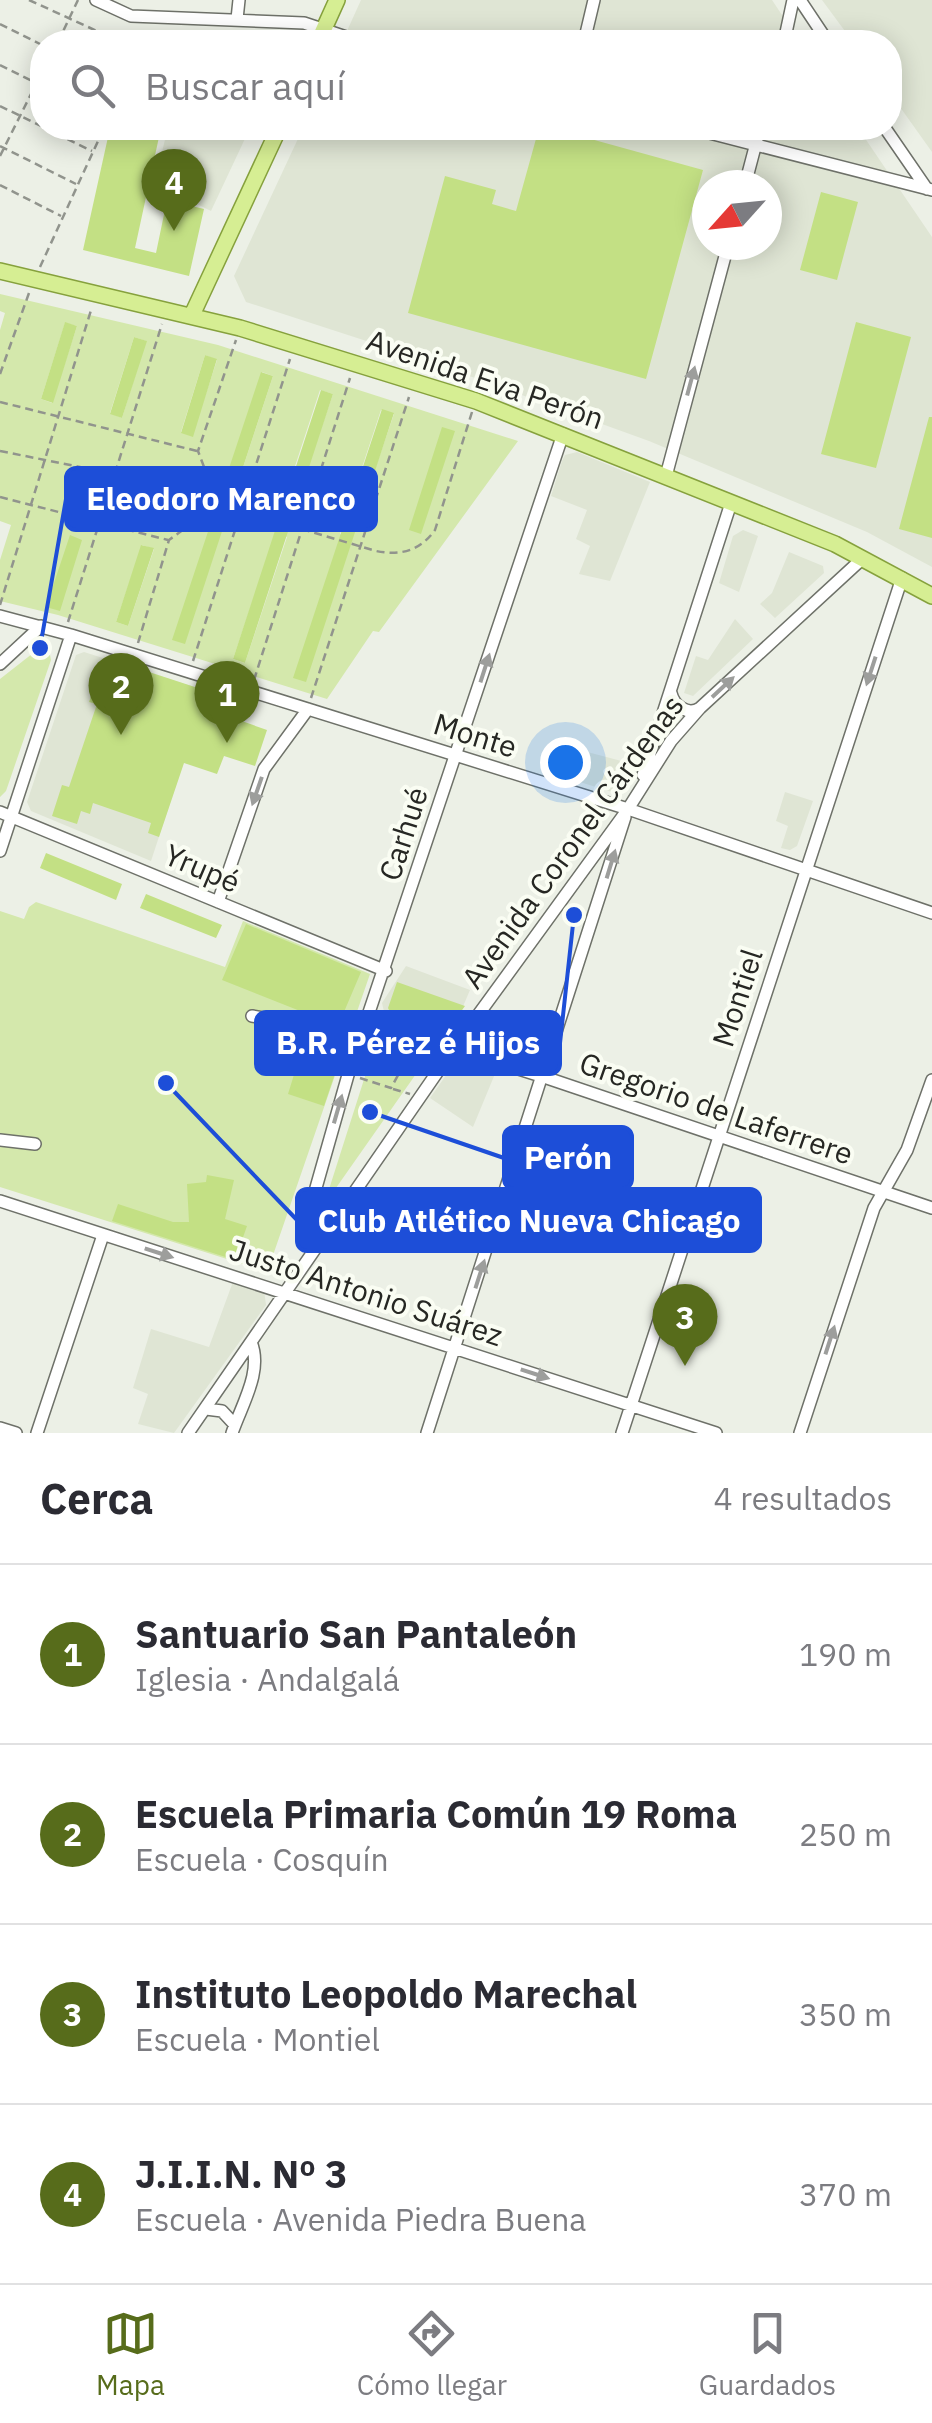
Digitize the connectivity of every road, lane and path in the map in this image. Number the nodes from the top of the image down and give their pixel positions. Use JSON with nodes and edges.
{"nodes":[{"id":1,"x":30,"y":0,"type":"edge"},
{"id":2,"x":78,"y":0,"type":"edge"},
{"id":3,"x":239,"y":0,"type":"edge"},
{"id":4,"x":337,"y":0,"type":"edge"},
{"id":5,"x":594,"y":0,"type":"edge"},
{"id":6,"x":796,"y":0,"type":"edge"},
{"id":7,"x":103,"y":2,"type":"edge"},
{"id":8,"x":237,"y":19,"type":"junction"},
{"id":9,"x":69,"y":20,"type":"junction"},
{"id":10,"x":0,"y":24,"type":"edge"},
{"id":11,"x":64,"y":30,"type":"edge"},
{"id":12,"x":93,"y":30,"type":"edge"},
{"id":13,"x":313,"y":30,"type":"edge"},
{"id":14,"x":324,"y":30,"type":"edge"},
{"id":15,"x":587,"y":30,"type":"edge"},
{"id":16,"x":787,"y":30,"type":"edge"},
{"id":17,"x":819,"y":30,"type":"edge"},
{"id":18,"x":30,"y":39,"type":"edge"},
{"id":19,"x":0,"y":65,"type":"edge"},
{"id":20,"x":30,"y":80,"type":"edge"},
{"id":21,"x":30,"y":97,"type":"edge"},
{"id":22,"x":0,"y":106,"type":"edge"},
{"id":23,"x":20,"y":116,"type":"junction"},
{"id":24,"x":30,"y":121,"type":"edge"},
{"id":25,"x":70,"y":140,"type":"edge"},
{"id":26,"x":98,"y":140,"type":"edge"},
{"id":27,"x":274,"y":140,"type":"edge"},
{"id":28,"x":737,"y":140,"type":"edge"},
{"id":29,"x":757,"y":140,"type":"edge"},
{"id":30,"x":894,"y":140,"type":"edge"},
{"id":31,"x":756,"y":145,"type":"junction"},
{"id":32,"x":2,"y":147,"type":"edge"},
{"id":33,"x":93,"y":151,"type":"junction"},
{"id":34,"x":0,"y":156,"type":"edge"},
{"id":35,"x":749,"y":170,"type":"edge"},
{"id":36,"x":78,"y":184,"type":"junction"},
{"id":37,"x":0,"y":185,"type":"edge"},
{"id":38,"x":930,"y":191,"type":"edge"},
{"id":39,"x":62,"y":216,"type":"junction"},
{"id":40,"x":724,"y":260,"type":"edge"},
{"id":41,"x":0,"y":271,"type":"edge"},
{"id":42,"x":34,"y":280,"type":"junction"},
{"id":43,"x":96,"y":294,"type":"junction"},
{"id":44,"x":166,"y":309,"type":"junction"},
{"id":45,"x":192,"y":315,"type":"junction"},
{"id":46,"x":240,"y":328,"type":"junction"},
{"id":47,"x":294,"y":345,"type":"junction"},
{"id":48,"x":355,"y":364,"type":"junction"},
{"id":49,"x":0,"y":374,"type":"edge"},
{"id":50,"x":414,"y":382,"type":"junction"},
{"id":51,"x":476,"y":401,"type":"junction"},
{"id":52,"x":0,"y":402,"type":"edge"},
{"id":53,"x":59,"y":416,"type":"junction"},
{"id":54,"x":127,"y":434,"type":"junction"},
{"id":55,"x":562,"y":434,"type":"junction"},
{"id":56,"x":0,"y":452,"type":"edge"},
{"id":57,"x":198,"y":452,"type":"junction"},
{"id":58,"x":45,"y":461,"type":"junction"},
{"id":59,"x":114,"y":474,"type":"junction"},
{"id":60,"x":666,"y":476,"type":"junction"},
{"id":61,"x":0,"y":497,"type":"edge"},
{"id":62,"x":218,"y":504,"type":"junction"},
{"id":63,"x":731,"y":504,"type":"junction"},
{"id":64,"x":32,"y":505,"type":"junction"},
{"id":65,"x":241,"y":511,"type":"junction"},
{"id":66,"x":100,"y":522,"type":"junction"},
{"id":67,"x":302,"y":529,"type":"junction"},
{"id":68,"x":170,"y":540,"type":"junction"},
{"id":69,"x":360,"y":546,"type":"junction"},
{"id":70,"x":863,"y":558,"type":"junction"},
{"id":71,"x":902,"y":578,"type":"junction"},
{"id":72,"x":932,"y":596,"type":"edge"},
{"id":73,"x":0,"y":606,"type":"edge"},
{"id":74,"x":0,"y":616,"type":"edge"},
{"id":75,"x":40,"y":626,"type":"junction"},
{"id":76,"x":68,"y":634,"type":"junction"},
{"id":77,"x":135,"y":654,"type":"junction"},
{"id":78,"x":0,"y":664,"type":"edge"},
{"id":79,"x":190,"y":672,"type":"junction"},
{"id":80,"x":250,"y":691,"type":"junction"},
{"id":81,"x":672,"y":692,"type":"junction"},
{"id":82,"x":700,"y":708,"type":"junction"},
{"id":83,"x":308,"y":709,"type":"junction"},
{"id":84,"x":456,"y":757,"type":"junction"},
{"id":85,"x":638,"y":789,"type":"junction"},
{"id":86,"x":628,"y":808,"type":"junction"},
{"id":87,"x":5,"y":814,"type":"edge"},
{"id":88,"x":0,"y":851,"type":"edge"},
{"id":89,"x":806,"y":872,"type":"junction"},
{"id":90,"x":218,"y":902,"type":"junction"},
{"id":91,"x":932,"y":913,"type":"edge"},
{"id":92,"x":386,"y":972,"type":"junction"},
{"id":93,"x":252,"y":1016,"type":"dead end"},
{"id":94,"x":369,"y":1022,"type":"junction"},
{"id":95,"x":419,"y":1037,"type":"junction"},
{"id":96,"x":361,"y":1042,"type":"junction"},
{"id":97,"x":454,"y":1048,"type":"junction"},
{"id":98,"x":348,"y":1075,"type":"junction"},
{"id":99,"x":544,"y":1077,"type":"junction"},
{"id":100,"x":932,"y":1080,"type":"edge"},
{"id":101,"x":391,"y":1088,"type":"junction"},
{"id":102,"x":420,"y":1097,"type":"junction"},
{"id":103,"x":718,"y":1138,"type":"junction"},
{"id":104,"x":0,"y":1140,"type":"edge"},
{"id":105,"x":35,"y":1144,"type":"dead end"},
{"id":106,"x":884,"y":1192,"type":"junction"},
{"id":107,"x":0,"y":1201,"type":"edge"},
{"id":108,"x":932,"y":1208,"type":"edge"},
{"id":109,"x":103,"y":1235,"type":"junction"},
{"id":110,"x":311,"y":1251,"type":"junction"},
{"id":111,"x":283,"y":1292,"type":"junction"},
{"id":112,"x":252,"y":1342,"type":"junction"},
{"id":113,"x":455,"y":1348,"type":"junction"},
{"id":114,"x":631,"y":1405,"type":"junction"},
{"id":115,"x":206,"y":1410,"type":"junction"},
{"id":116,"x":0,"y":1428,"type":"edge"},
{"id":117,"x":234,"y":1429,"type":"edge"},
{"id":118,"x":16,"y":1433,"type":"edge"},
{"id":119,"x":37,"y":1433,"type":"edge"},
{"id":120,"x":188,"y":1433,"type":"edge"},
{"id":121,"x":427,"y":1433,"type":"edge"},
{"id":122,"x":622,"y":1433,"type":"edge"},
{"id":123,"x":716,"y":1433,"type":"edge"},
{"id":124,"x":800,"y":1433,"type":"edge"}],
"edges":[{"from":1,"to":9,"type":"path"},
{"from":2,"to":9,"type":"path"},
{"from":3,"to":8,"type":"street"},
{"from":4,"to":14,"type":"main road"},
{"from":5,"to":15,"type":"street"},
{"from":6,"to":16,"type":"street"},
{"from":6,"to":17,"type":"street"},
{"from":7,"to":8,"type":"street"},
{"from":8,"to":13,"type":"street"},
{"from":9,"to":11,"type":"path"},
{"from":9,"to":12,"type":"path"},
{"from":10,"to":18,"type":"path"},
{"from":19,"to":20,"type":"path"},
{"from":21,"to":23,"type":"path"},
{"from":22,"to":23,"type":"path"},
{"from":23,"to":24,"type":"path"},
{"from":23,"to":32,"type":"path"},
{"from":25,"to":33,"type":"path"},
{"from":26,"to":33,"type":"path"},
{"from":27,"to":45,"type":"main road"},
{"from":28,"to":31,"type":"street"},
{"from":29,"to":31,"type":"street"},
{"from":30,"to":38,"type":"street"},
{"from":31,"to":35,"type":"street"},
{"from":31,"to":38,"type":"street"},
{"from":32,"to":34,"type":"path"},
{"from":32,"to":36,"type":"path"},
{"from":33,"to":36,"type":"path"},
{"from":36,"to":39,"type":"path"},
{"from":37,"to":39,"type":"path"},
{"from":39,"to":42,"type":"path"},
{"from":60,"to":40,"type":"street","one_way":true},
{"from":41,"to":42,"type":"main road","name":"Avenida Eva Perón"},
{"from":42,"to":43,"type":"main road","name":"Avenida Eva Perón"},
{"from":42,"to":49,"type":"path"},
{"from":43,"to":44,"type":"main road","name":"Avenida Eva Perón"},
{"from":43,"to":53,"type":"path"},
{"from":44,"to":45,"type":"main road","name":"Avenida Eva Perón"},
{"from":44,"to":54,"type":"path"},
{"from":45,"to":46,"type":"main road","name":"Avenida Eva Perón"},
{"from":46,"to":47,"type":"main road","name":"Avenida Eva Perón"},
{"from":46,"to":57,"type":"path"},
{"from":47,"to":48,"type":"main road","name":"Avenida Eva Perón"},
{"from":47,"to":65,"type":"path"},
{"from":48,"to":50,"type":"main road","name":"Avenida Eva Perón"},
{"from":48,"to":67,"type":"path"},
{"from":50,"to":51,"type":"main road","name":"Avenida Eva Perón"},
{"from":50,"to":69,"type":"path"},
{"from":51,"to":55,"type":"main road","name":"Avenida Eva Perón"},
{"from":51,"to":69,"type":"path"},
{"from":52,"to":53,"type":"path"},
{"from":53,"to":54,"type":"path"},
{"from":53,"to":58,"type":"path"},
{"from":54,"to":57,"type":"path"},
{"from":54,"to":59,"type":"path"},
{"from":55,"to":60,"type":"main road","name":"Avenida Eva Perón"},
{"from":84,"to":55,"type":"street","name":"Carhué","one_way":true},
{"from":56,"to":58,"type":"path"},
{"from":57,"to":62,"type":"path"},
{"from":58,"to":59,"type":"path"},
{"from":58,"to":64,"type":"path"},
{"from":59,"to":62,"type":"path"},
{"from":59,"to":66,"type":"path"},
{"from":60,"to":63,"type":"main road","name":"Avenida Eva Perón"},
{"from":61,"to":64,"type":"path"},
{"from":62,"to":65,"type":"path"},
{"from":62,"to":68,"type":"path"},
{"from":63,"to":70,"type":"main road","name":"Avenida Eva Perón"},
{"from":63,"to":81,"type":"street"},
{"from":64,"to":66,"type":"path"},
{"from":64,"to":73,"type":"path"},
{"from":65,"to":67,"type":"path"},
{"from":65,"to":79,"type":"path"},
{"from":66,"to":68,"type":"path"},
{"from":66,"to":76,"type":"path"},
{"from":67,"to":69,"type":"path"},
{"from":67,"to":80,"type":"path"},
{"from":68,"to":77,"type":"path"},
{"from":69,"to":83,"type":"path"},
{"from":70,"to":71,"type":"main road","name":"Avenida Eva Perón"},
{"from":82,"to":70,"type":"street","name":"Avenida Coronel Cárdenas","one_way":true},
{"from":71,"to":72,"type":"main road","name":"Avenida Eva Perón"},
{"from":71,"to":89,"type":"street","name":"Montiel","one_way":true},
{"from":74,"to":75,"type":"street","name":"Monte"},
{"from":75,"to":76,"type":"street","name":"Monte"},
{"from":75,"to":78,"type":"street"},
{"from":76,"to":77,"type":"street","name":"Monte"},
{"from":76,"to":87,"type":"street"},
{"from":77,"to":79,"type":"street","name":"Monte"},
{"from":79,"to":80,"type":"street","name":"Monte"},
{"from":80,"to":83,"type":"street","name":"Monte"},
{"from":81,"to":82,"type":"street"},
{"from":81,"to":85,"type":"street"},
{"from":82,"to":85,"type":"street","name":"Avenida Coronel Cárdenas"},
{"from":83,"to":84,"type":"street","name":"Monte"},
{"from":83,"to":90,"type":"street","one_way":true},
{"from":84,"to":86,"type":"street","name":"Monte"},
{"from":84,"to":92,"type":"street","name":"Carhué"},
{"from":85,"to":86,"type":"street","name":"Avenida Coronel Cárdenas"},
{"from":86,"to":89,"type":"street","name":"Monte"},
{"from":86,"to":97,"type":"street","name":"Avenida Coronel Cárdenas"},
{"from":99,"to":86,"type":"street","one_way":true},
{"from":87,"to":88,"type":"street"},
{"from":87,"to":90,"type":"street","name":"Yrupé"},
{"from":89,"to":91,"type":"street","name":"Monte"},
{"from":89,"to":103,"type":"street","name":"Montiel"},
{"from":90,"to":92,"type":"street","name":"Yrupé"},
{"from":92,"to":94,"type":"street","name":"Carhué"},
{"from":93,"to":96,"type":"street"},
{"from":94,"to":95,"type":"street","name":"Gregorio de Laferrere"},
{"from":94,"to":96,"type":"street","name":"Carhué"},
{"from":95,"to":97,"type":"street","name":"Gregorio de Laferrere"},
{"from":95,"to":101,"type":"path"},
{"from":96,"to":98,"type":"street","name":"Carhué"},
{"from":97,"to":99,"type":"street","name":"Gregorio de Laferrere"},
{"from":97,"to":102,"type":"street","name":"Avenida Coronel Cárdenas"},
{"from":98,"to":101,"type":"path"},
{"from":110,"to":98,"type":"street","name":"Carhué","one_way":true},
{"from":99,"to":103,"type":"street","name":"Gregorio de Laferrere"},
{"from":113,"to":99,"type":"street","one_way":true},
{"from":100,"to":106,"type":"street"},
{"from":101,"to":102,"type":"path"},
{"from":102,"to":110,"type":"street","name":"Avenida Coronel Cárdenas"},
{"from":103,"to":106,"type":"street","name":"Gregorio de Laferrere"},
{"from":103,"to":114,"type":"street","name":"Montiel"},
{"from":104,"to":105,"type":"street"},
{"from":106,"to":108,"type":"street","name":"Gregorio de Laferrere"},
{"from":124,"to":106,"type":"street","one_way":true},
{"from":107,"to":109,"type":"street","name":"Justo Antonio Suárez"},
{"from":109,"to":111,"type":"street","name":"Justo Antonio Suárez","one_way":true},
{"from":109,"to":119,"type":"street"},
{"from":110,"to":111,"type":"street","name":"Avenida Coronel Cárdenas"},
{"from":111,"to":112,"type":"street","name":"Avenida Coronel Cárdenas"},
{"from":111,"to":113,"type":"street","name":"Justo Antonio Suárez"},
{"from":112,"to":115,"type":"street","name":"Avenida Coronel Cárdenas"},
{"from":112,"to":117,"type":"street"},
{"from":113,"to":114,"type":"street","name":"Justo Antonio Suárez","one_way":true},
{"from":113,"to":121,"type":"street"},
{"from":114,"to":122,"type":"street","name":"Montiel"},
{"from":114,"to":123,"type":"street","name":"Justo Antonio Suárez"},
{"from":115,"to":117,"type":"street"},
{"from":115,"to":120,"type":"street","name":"Avenida Coronel Cárdenas"},
{"from":116,"to":118,"type":"street"}]}
